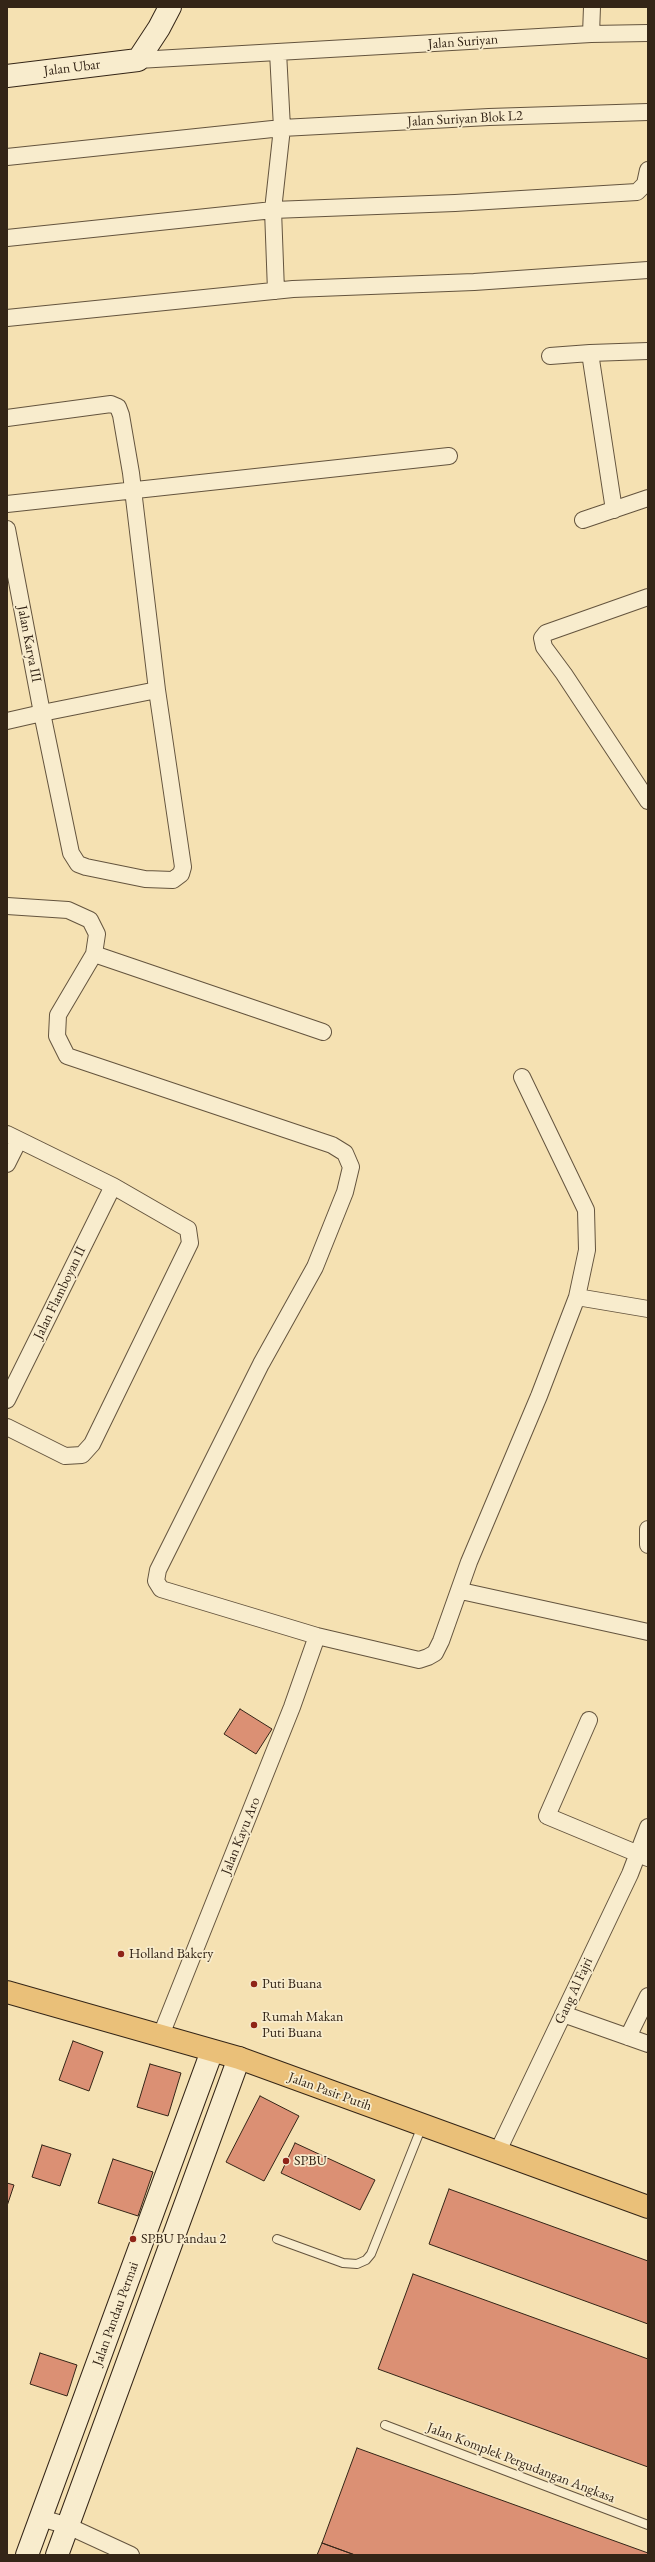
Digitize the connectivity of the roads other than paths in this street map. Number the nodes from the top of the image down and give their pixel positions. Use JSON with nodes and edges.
{"nodes":[{"id":1,"x":170,"y":7,"type":"edge"},
{"id":2,"x":592,"y":7,"type":"edge"},
{"id":3,"x":648,"y":33,"type":"edge"},
{"id":4,"x":592,"y":34,"type":"junction"},
{"id":5,"x":278,"y":52,"type":"junction"},
{"id":6,"x":138,"y":60,"type":"junction"},
{"id":7,"x":7,"y":76,"type":"edge"},
{"id":8,"x":648,"y":112,"type":"edge"},
{"id":9,"x":282,"y":128,"type":"junction"},
{"id":10,"x":7,"y":157,"type":"edge"},
{"id":11,"x":647,"y":180,"type":"edge"},
{"id":12,"x":273,"y":210,"type":"junction"},
{"id":13,"x":7,"y":238,"type":"edge"},
{"id":14,"x":648,"y":270,"type":"edge"},
{"id":15,"x":276,"y":291,"type":"junction"},
{"id":16,"x":7,"y":318,"type":"edge"},
{"id":17,"x":648,"y":351,"type":"edge"},
{"id":18,"x":590,"y":353,"type":"junction"},
{"id":19,"x":550,"y":356,"type":"dead end"},
{"id":20,"x":7,"y":418,"type":"edge"},
{"id":21,"x":449,"y":456,"type":"dead end"},
{"id":22,"x":132,"y":491,"type":"junction"},
{"id":23,"x":648,"y":498,"type":"edge"},
{"id":24,"x":7,"y":504,"type":"edge"},
{"id":25,"x":614,"y":510,"type":"junction"},
{"id":26,"x":583,"y":520,"type":"dead end"},
{"id":27,"x":7,"y":529,"type":"edge"},
{"id":28,"x":648,"y":597,"type":"edge"},
{"id":29,"x":157,"y":690,"type":"junction"},
{"id":30,"x":42,"y":713,"type":"junction"},
{"id":31,"x":7,"y":721,"type":"edge"},
{"id":32,"x":648,"y":801,"type":"edge"},
{"id":33,"x":7,"y":906,"type":"edge"},
{"id":34,"x":94,"y":954,"type":"junction"},
{"id":35,"x":323,"y":1032,"type":"dead end"},
{"id":36,"x":522,"y":1077,"type":"dead end"},
{"id":37,"x":13,"y":1137,"type":"edge"},
{"id":38,"x":7,"y":1164,"type":"edge"},
{"id":39,"x":113,"y":1186,"type":"junction"},
{"id":40,"x":577,"y":1297,"type":"junction"},
{"id":41,"x":648,"y":1309,"type":"edge"},
{"id":42,"x":7,"y":1400,"type":"edge"},
{"id":43,"x":7,"y":1427,"type":"edge"},
{"id":44,"x":648,"y":1529,"type":"edge"},
{"id":45,"x":648,"y":1545,"type":"edge"},
{"id":46,"x":461,"y":1590,"type":"junction"},
{"id":47,"x":648,"y":1632,"type":"edge"},
{"id":48,"x":317,"y":1636,"type":"junction"},
{"id":49,"x":589,"y":1720,"type":"dead end"},
{"id":50,"x":648,"y":1827,"type":"edge"},
{"id":51,"x":643,"y":1856,"type":"edge"},
{"id":52,"x":7,"y":1992,"type":"edge"},
{"id":53,"x":648,"y":1996,"type":"edge"},
{"id":54,"x":563,"y":2014,"type":"junction"},
{"id":55,"x":160,"y":2035,"type":"junction"},
{"id":56,"x":628,"y":2037,"type":"junction"},
{"id":57,"x":648,"y":2044,"type":"edge"},
{"id":58,"x":212,"y":2051,"type":"junction"},
{"id":59,"x":239,"y":2058,"type":"junction"},
{"id":60,"x":422,"y":2126,"type":"junction"},
{"id":61,"x":497,"y":2153,"type":"junction"},
{"id":62,"x":648,"y":2207,"type":"edge"},
{"id":63,"x":277,"y":2239,"type":"dead end"},
{"id":64,"x":385,"y":2425,"type":"dead end"},
{"id":65,"x":41,"y":2518,"type":"junction"},
{"id":66,"x":648,"y":2524,"type":"edge"},
{"id":67,"x":68,"y":2526,"type":"junction"},
{"id":68,"x":27,"y":2555,"type":"edge"},
{"id":69,"x":57,"y":2555,"type":"edge"},
{"id":70,"x":131,"y":2555,"type":"edge"}],
"edges":[{"from":1,"to":6,"type":"street"},
{"from":2,"to":4,"type":"street"},
{"from":3,"to":4,"type":"street","name":"Jalan Suriyan"},
{"from":4,"to":5,"type":"street","name":"Jalan Suriyan"},
{"from":5,"to":6,"type":"street","name":"Jalan Suriyan"},
{"from":5,"to":9,"type":"street"},
{"from":6,"to":7,"type":"street","name":"Jalan Ubar"},
{"from":8,"to":9,"type":"street","name":"Jalan Suriyan Blok L2"},
{"from":9,"to":10,"type":"street","name":"Jalan Suriyan Blok L2"},
{"from":9,"to":12,"type":"street"},
{"from":11,"to":12,"type":"street"},
{"from":12,"to":13,"type":"street"},
{"from":12,"to":15,"type":"street"},
{"from":14,"to":15,"type":"street"},
{"from":15,"to":16,"type":"street"},
{"from":17,"to":18,"type":"street"},
{"from":18,"to":19,"type":"street"},
{"from":18,"to":25,"type":"street"},
{"from":20,"to":22,"type":"street"},
{"from":21,"to":22,"type":"street"},
{"from":22,"to":24,"type":"street"},
{"from":22,"to":29,"type":"street"},
{"from":23,"to":25,"type":"street"},
{"from":25,"to":26,"type":"street"},
{"from":27,"to":30,"type":"street","name":"Jalan Karya III"},
{"from":28,"to":32,"type":"street"},
{"from":29,"to":30,"type":"street"},
{"from":29,"to":30,"type":"street","name":"Jalan Karya III"},
{"from":30,"to":31,"type":"street"},
{"from":33,"to":34,"type":"street"},
{"from":34,"to":35,"type":"street"},
{"from":34,"to":48,"type":"street"},
{"from":36,"to":40,"type":"street"},
{"from":37,"to":38,"type":"street"},
{"from":37,"to":39,"type":"street"},
{"from":39,"to":42,"type":"street","name":"Jalan Flamboyan II"},
{"from":39,"to":43,"type":"street"},
{"from":40,"to":41,"type":"street"},
{"from":40,"to":46,"type":"street"},
{"from":44,"to":45,"type":"street"},
{"from":46,"to":47,"type":"street"},
{"from":46,"to":48,"type":"street"},
{"from":48,"to":55,"type":"street","name":"Jalan Kayu Aro"},
{"from":49,"to":51,"type":"street"},
{"from":50,"to":51,"type":"street","name":"Gang Al Fajri"},
{"from":51,"to":54,"type":"street","name":"Gang Al Fajri"},
{"from":52,"to":55,"type":"highway","name":"Jalan Pasir Putih"},
{"from":53,"to":56,"type":"street"},
{"from":54,"to":56,"type":"street"},
{"from":54,"to":61,"type":"street","name":"Gang Al Fajri"},
{"from":55,"to":58,"type":"highway","name":"Jalan Pasir Putih"},
{"from":56,"to":57,"type":"street"},
{"from":58,"to":59,"type":"highway","name":"Jalan Pasir Putih"},
{"from":58,"to":65,"type":"street","name":"Jalan Pandau Permai"},
{"from":59,"to":60,"type":"highway","name":"Jalan Pasir Putih"},
{"from":59,"to":67,"type":"street","name":"Jalan Pandau Permai"},
{"from":60,"to":61,"type":"highway","name":"Jalan Pasir Putih"},
{"from":60,"to":63,"type":"lane"},
{"from":61,"to":62,"type":"highway","name":"Jalan Pasir Putih"},
{"from":64,"to":66,"type":"lane","name":"Jalan Komplek Pergudangan Angkasa"},
{"from":65,"to":67,"type":"street"},
{"from":65,"to":68,"type":"street","name":"Jalan Pandau Permai"},
{"from":67,"to":69,"type":"street","name":"Jalan Pandau Permai"},
{"from":67,"to":70,"type":"street"}]}
